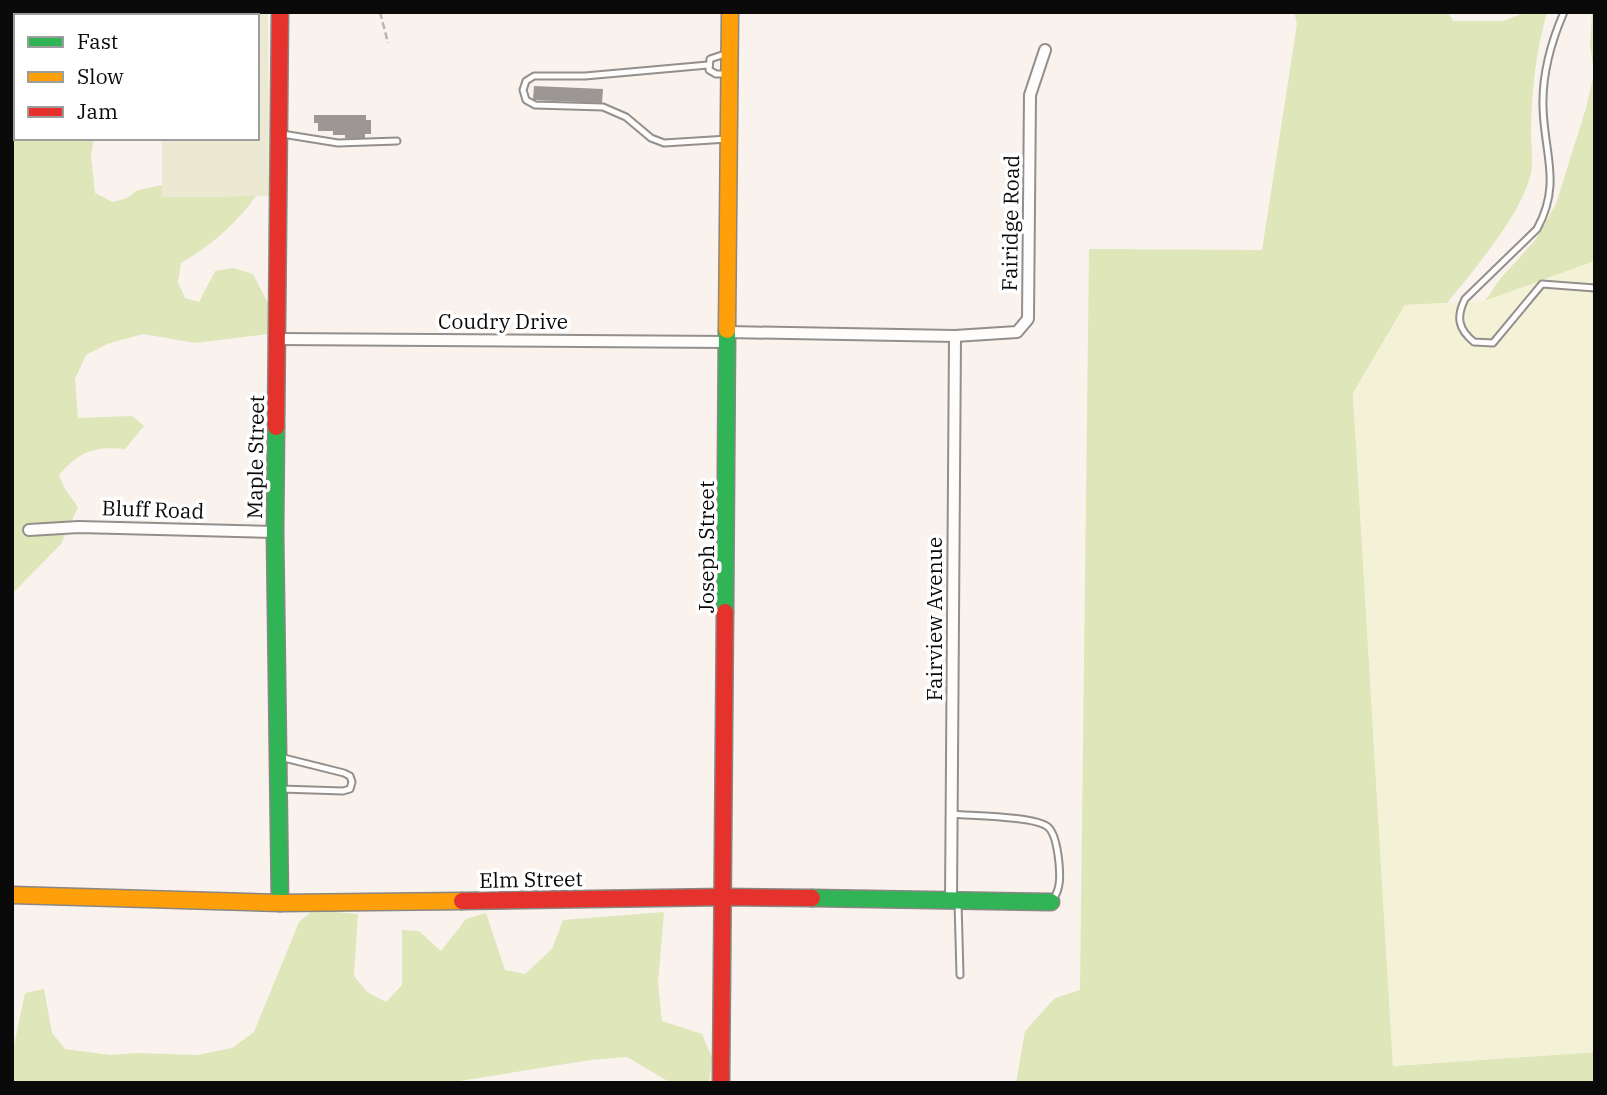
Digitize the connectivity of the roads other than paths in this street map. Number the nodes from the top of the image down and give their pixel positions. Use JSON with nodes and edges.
{"nodes":[{"id":1,"x":280,"y":12,"type":"edge"},
{"id":2,"x":730,"y":12,"type":"edge"},
{"id":3,"x":1564,"y":12,"type":"edge"},
{"id":4,"x":1045,"y":50,"type":"dead end"},
{"id":5,"x":730,"y":52,"type":"junction"},
{"id":6,"x":708,"y":65,"type":"junction"},
{"id":7,"x":730,"y":74,"type":"junction"},
{"id":8,"x":279,"y":133,"type":"junction"},
{"id":9,"x":730,"y":139,"type":"junction"},
{"id":10,"x":397,"y":141,"type":"dead end"},
{"id":11,"x":1595,"y":288,"type":"edge"},
{"id":12,"x":955,"y":336,"type":"junction"},
{"id":13,"x":728,"y":337,"type":"junction"},
{"id":14,"x":278,"y":339,"type":"junction"},
{"id":15,"x":29,"y":530,"type":"dead end"},
{"id":16,"x":275,"y":532,"type":"junction"},
{"id":17,"x":278,"y":756,"type":"junction"},
{"id":18,"x":278,"y":789,"type":"junction"},
{"id":19,"x":951,"y":814,"type":"junction"},
{"id":20,"x":12,"y":895,"type":"edge"},
{"id":21,"x":724,"y":897,"type":"junction"},
{"id":22,"x":954,"y":902,"type":"junction"},
{"id":23,"x":1051,"y":902,"type":"joint"},
{"id":24,"x":280,"y":903,"type":"junction"},
{"id":25,"x":960,"y":975,"type":"dead end"},
{"id":26,"x":721,"y":1083,"type":"edge"}],
"edges":[{"from":1,"to":8,"type":"street","name":"Maple Street"},
{"from":2,"to":5,"type":"street","name":"Joseph Street"},
{"from":3,"to":11,"type":"lane"},
{"from":4,"to":12,"type":"street","name":"Fairidge Road"},
{"from":5,"to":6,"type":"lane"},
{"from":5,"to":7,"type":"street","name":"Joseph Street"},
{"from":6,"to":7,"type":"lane"},
{"from":6,"to":9,"type":"lane"},
{"from":7,"to":9,"type":"street","name":"Joseph Street"},
{"from":8,"to":10,"type":"lane"},
{"from":8,"to":14,"type":"street","name":"Maple Street"},
{"from":9,"to":13,"type":"street","name":"Joseph Street"},
{"from":12,"to":13,"type":"street","name":"Coudry Drive"},
{"from":12,"to":19,"type":"street","name":"Fairview Avenue"},
{"from":13,"to":14,"type":"street","name":"Coudry Drive"},
{"from":13,"to":21,"type":"street","name":"Joseph Street"},
{"from":14,"to":16,"type":"street","name":"Maple Street"},
{"from":15,"to":16,"type":"street","name":"Bluff Road"},
{"from":16,"to":17,"type":"street","name":"Maple Street"},
{"from":17,"to":18,"type":"street","name":"Maple Street"},
{"from":17,"to":18,"type":"lane"},
{"from":18,"to":24,"type":"street","name":"Maple Street"},
{"from":19,"to":22,"type":"street","name":"Fairview Avenue"},
{"from":19,"to":23,"type":"lane"},
{"from":20,"to":24,"type":"street","name":"Elm Street"},
{"from":21,"to":22,"type":"street","name":"Elm Street"},
{"from":21,"to":24,"type":"street","name":"Elm Street"},
{"from":21,"to":26,"type":"street","name":"Joseph Street"},
{"from":22,"to":23,"type":"street","name":"Elm Street"},
{"from":22,"to":25,"type":"lane"}]}
